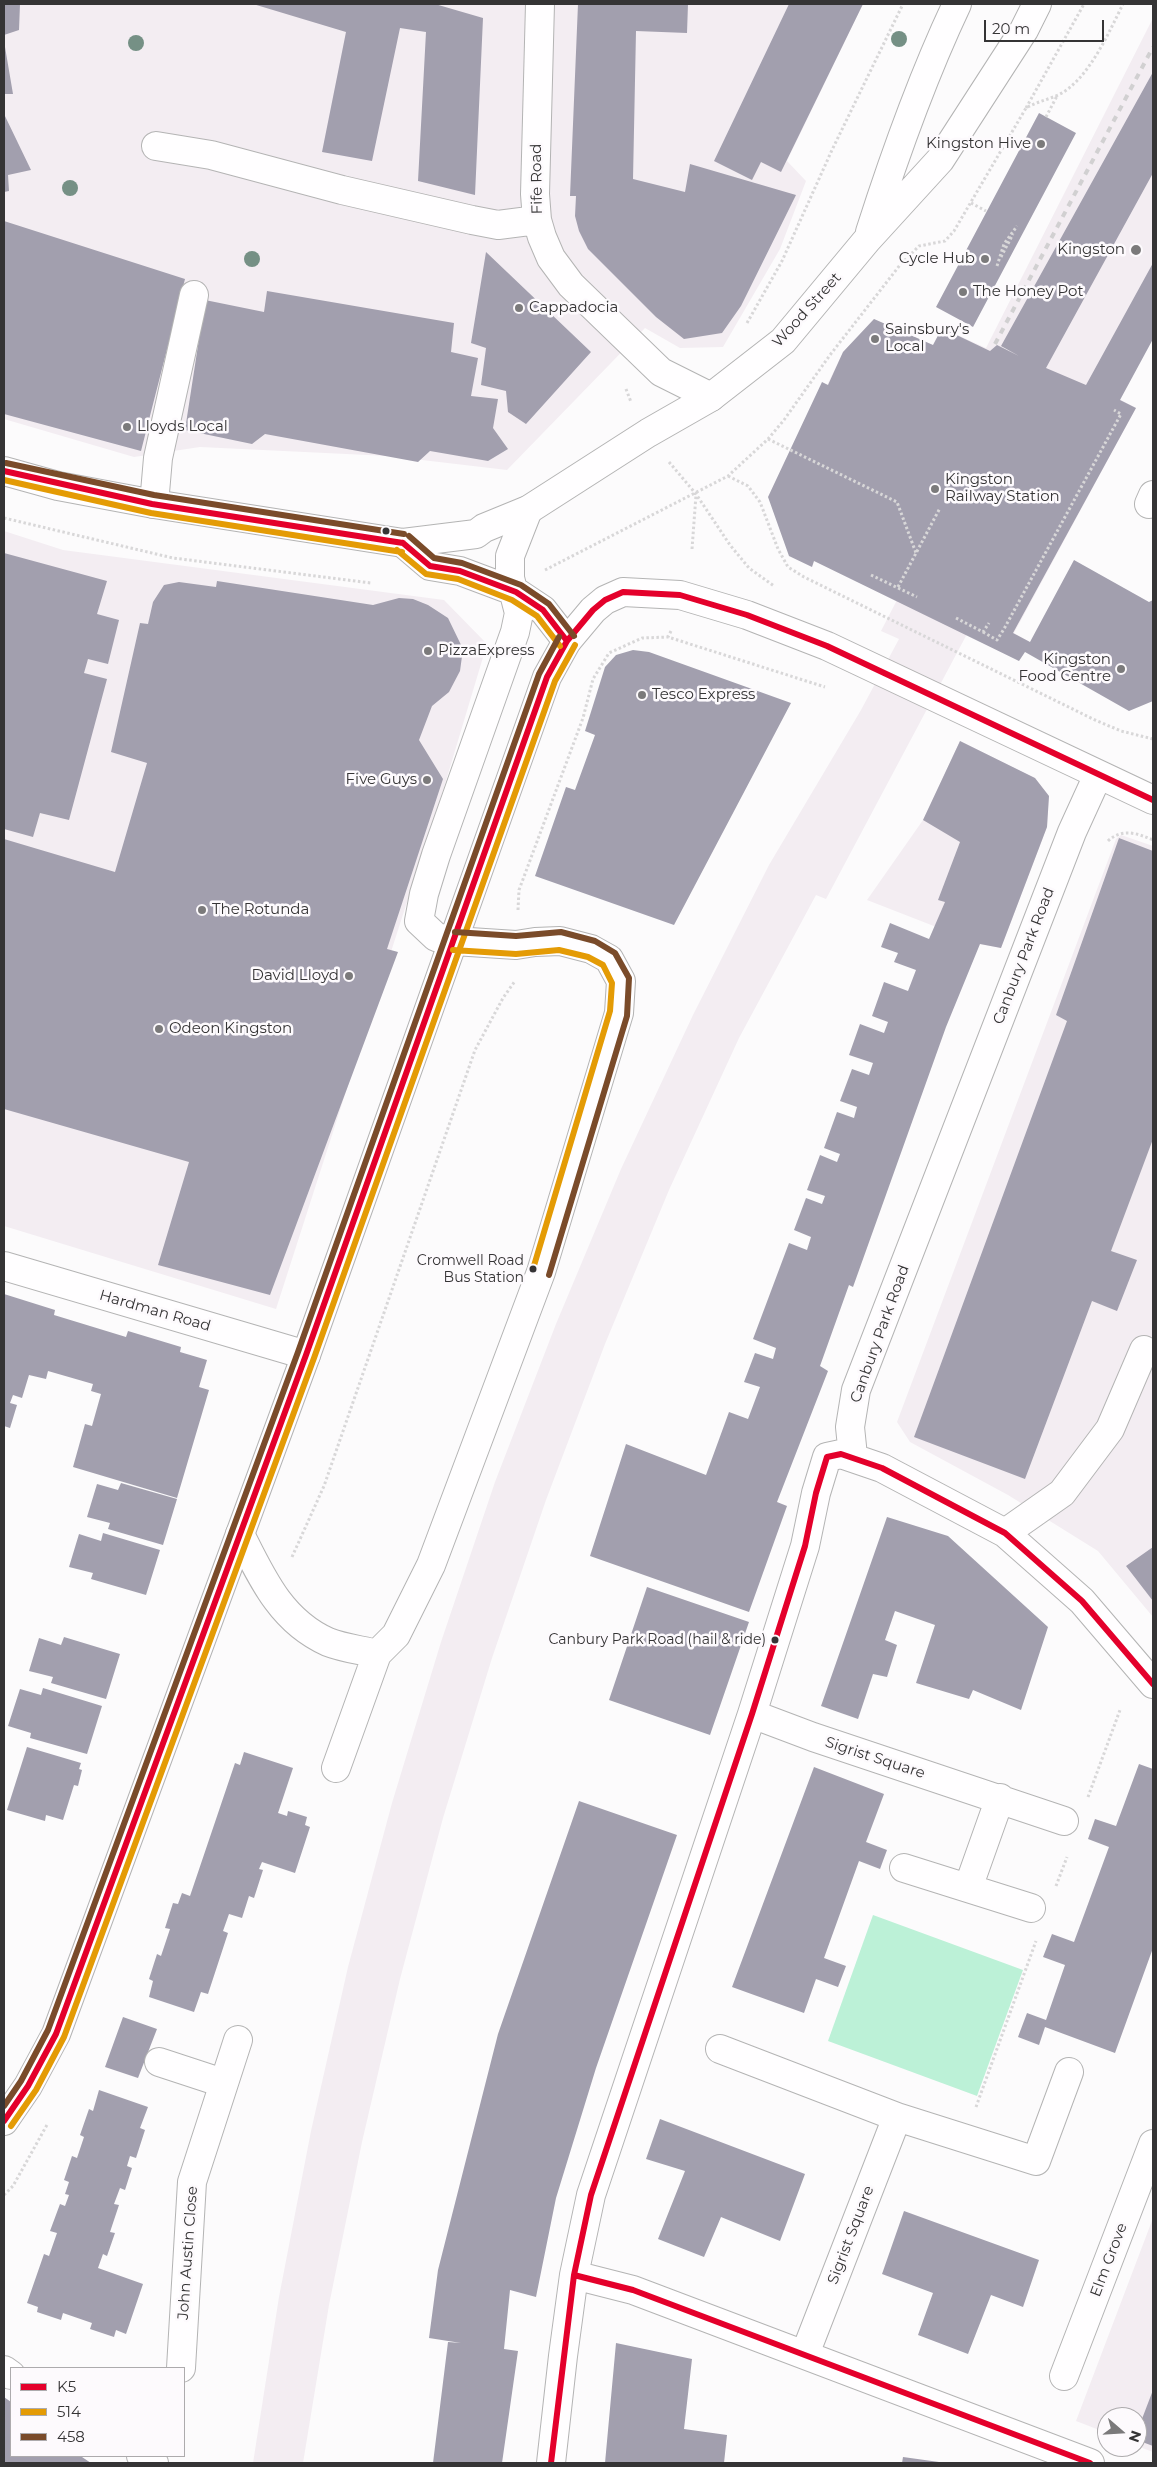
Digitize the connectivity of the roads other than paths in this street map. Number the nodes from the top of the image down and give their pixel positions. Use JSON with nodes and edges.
{"nodes":[{"id":1,"x":540,"y":4,"type":"edge"},
{"id":2,"x":957,"y":4,"type":"edge"},
{"id":3,"x":1037,"y":4,"type":"edge"},
{"id":4,"x":156,"y":146,"type":"dead end"},
{"id":5,"x":537,"y":220,"type":"junction"},
{"id":6,"x":868,"y":240,"type":"junction"},
{"id":7,"x":194,"y":295,"type":"dead end"},
{"id":8,"x":711,"y":396,"type":"junction"},
{"id":9,"x":4,"y":471,"type":"edge"},
{"id":10,"x":154,"y":504,"type":"junction"},
{"id":11,"x":528,"y":510,"type":"junction"},
{"id":12,"x":404,"y":543,"type":"junction"},
{"id":13,"x":516,"y":592,"type":"junction"},
{"id":14,"x":567,"y":641,"type":"junction"},
{"id":15,"x":1098,"y":775,"type":"junction"},
{"id":16,"x":1153,"y":800,"type":"edge"},
{"id":17,"x":454,"y":941,"type":"junction"},
{"id":18,"x":4,"y":1266,"type":"edge"},
{"id":19,"x":1144,"y":1350,"type":"dead end"},
{"id":20,"x":306,"y":1355,"type":"junction"},
{"id":21,"x":853,"y":1456,"type":"junction"},
{"id":22,"x":1004,"y":1533,"type":"junction"},
{"id":23,"x":240,"y":1534,"type":"junction"},
{"id":24,"x":376,"y":1654,"type":"junction"},
{"id":25,"x":1153,"y":1684,"type":"edge"},
{"id":26,"x":752,"y":1714,"type":"junction"},
{"id":27,"x":336,"y":1768,"type":"dead end"},
{"id":28,"x":1000,"y":1798,"type":"junction"},
{"id":29,"x":1064,"y":1821,"type":"dead end"},
{"id":30,"x":904,"y":1868,"type":"dead end"},
{"id":31,"x":968,"y":1888,"type":"junction"},
{"id":32,"x":1031,"y":1908,"type":"dead end"},
{"id":33,"x":238,"y":2040,"type":"dead end"},
{"id":34,"x":720,"y":2049,"type":"dead end"},
{"id":35,"x":159,"y":2062,"type":"dead end"},
{"id":36,"x":1069,"y":2072,"type":"dead end"},
{"id":37,"x":223,"y":2082,"type":"junction"},
{"id":38,"x":897,"y":2117,"type":"junction"},
{"id":39,"x":4,"y":2120,"type":"edge"},
{"id":40,"x":1153,"y":2144,"type":"edge"},
{"id":41,"x":1142,"y":2205,"type":"edge"},
{"id":42,"x":574,"y":2275,"type":"junction"},
{"id":43,"x":805,"y":2354,"type":"junction"},
{"id":44,"x":181,"y":2367,"type":"edge"},
{"id":45,"x":1064,"y":2376,"type":"dead end"},
{"id":46,"x":1052,"y":2456,"type":"edge"},
{"id":47,"x":142,"y":2457,"type":"edge"},
{"id":48,"x":154,"y":2463,"type":"edge"},
{"id":49,"x":552,"y":2463,"type":"edge"},
{"id":50,"x":1090,"y":2463,"type":"edge"}],
"edges":[{"from":1,"to":5,"type":"street","name":"Fife Road"},
{"from":2,"to":6,"type":"street","name":"Wood Street"},
{"from":3,"to":6,"type":"street"},
{"from":4,"to":5,"type":"street"},
{"from":5,"to":8,"type":"street","name":"Fife Road"},
{"from":6,"to":8,"type":"street","name":"Wood Street"},
{"from":7,"to":10,"type":"street"},
{"from":8,"to":11,"type":"street","name":"Wood Street"},
{"from":9,"to":10,"type":"street","name":"Wood Street"},
{"from":10,"to":12,"type":"street","name":"Wood Street"},
{"from":11,"to":12,"type":"street","name":"Wood Street"},
{"from":11,"to":13,"type":"street"},
{"from":12,"to":13,"type":"street"},
{"from":13,"to":14,"type":"street"},
{"from":13,"to":17,"type":"street"},
{"from":14,"to":15,"type":"street"},
{"from":14,"to":17,"type":"street"},
{"from":15,"to":16,"type":"street"},
{"from":15,"to":21,"type":"street","name":"Canbury Park Road"},
{"from":17,"to":20,"type":"street"},
{"from":17,"to":24,"type":"street"},
{"from":18,"to":20,"type":"street","name":"Hardman Road"},
{"from":19,"to":22,"type":"street"},
{"from":20,"to":23,"type":"street"},
{"from":21,"to":22,"type":"street"},
{"from":21,"to":26,"type":"street"},
{"from":22,"to":25,"type":"street"},
{"from":23,"to":24,"type":"street"},
{"from":23,"to":39,"type":"street"},
{"from":24,"to":27,"type":"street"},
{"from":26,"to":28,"type":"street","name":"Sigrist Square"},
{"from":26,"to":42,"type":"street"},
{"from":28,"to":29,"type":"street","name":"Sigrist Square"},
{"from":28,"to":31,"type":"street"},
{"from":30,"to":31,"type":"street"},
{"from":31,"to":32,"type":"street"},
{"from":33,"to":37,"type":"street","name":"John Austin Close"},
{"from":34,"to":38,"type":"street"},
{"from":35,"to":37,"type":"street"},
{"from":36,"to":38,"type":"street"},
{"from":37,"to":44,"type":"street","name":"John Austin Close"},
{"from":38,"to":43,"type":"street","name":"Sigrist Square"},
{"from":40,"to":41,"type":"street","name":"Elm Grove"},
{"from":41,"to":45,"type":"street","name":"Elm Grove"},
{"from":42,"to":43,"type":"street"},
{"from":42,"to":49,"type":"street"},
{"from":43,"to":46,"type":"street"},
{"from":46,"to":50,"type":"street"},
{"from":47,"to":48,"type":"street"}]}
